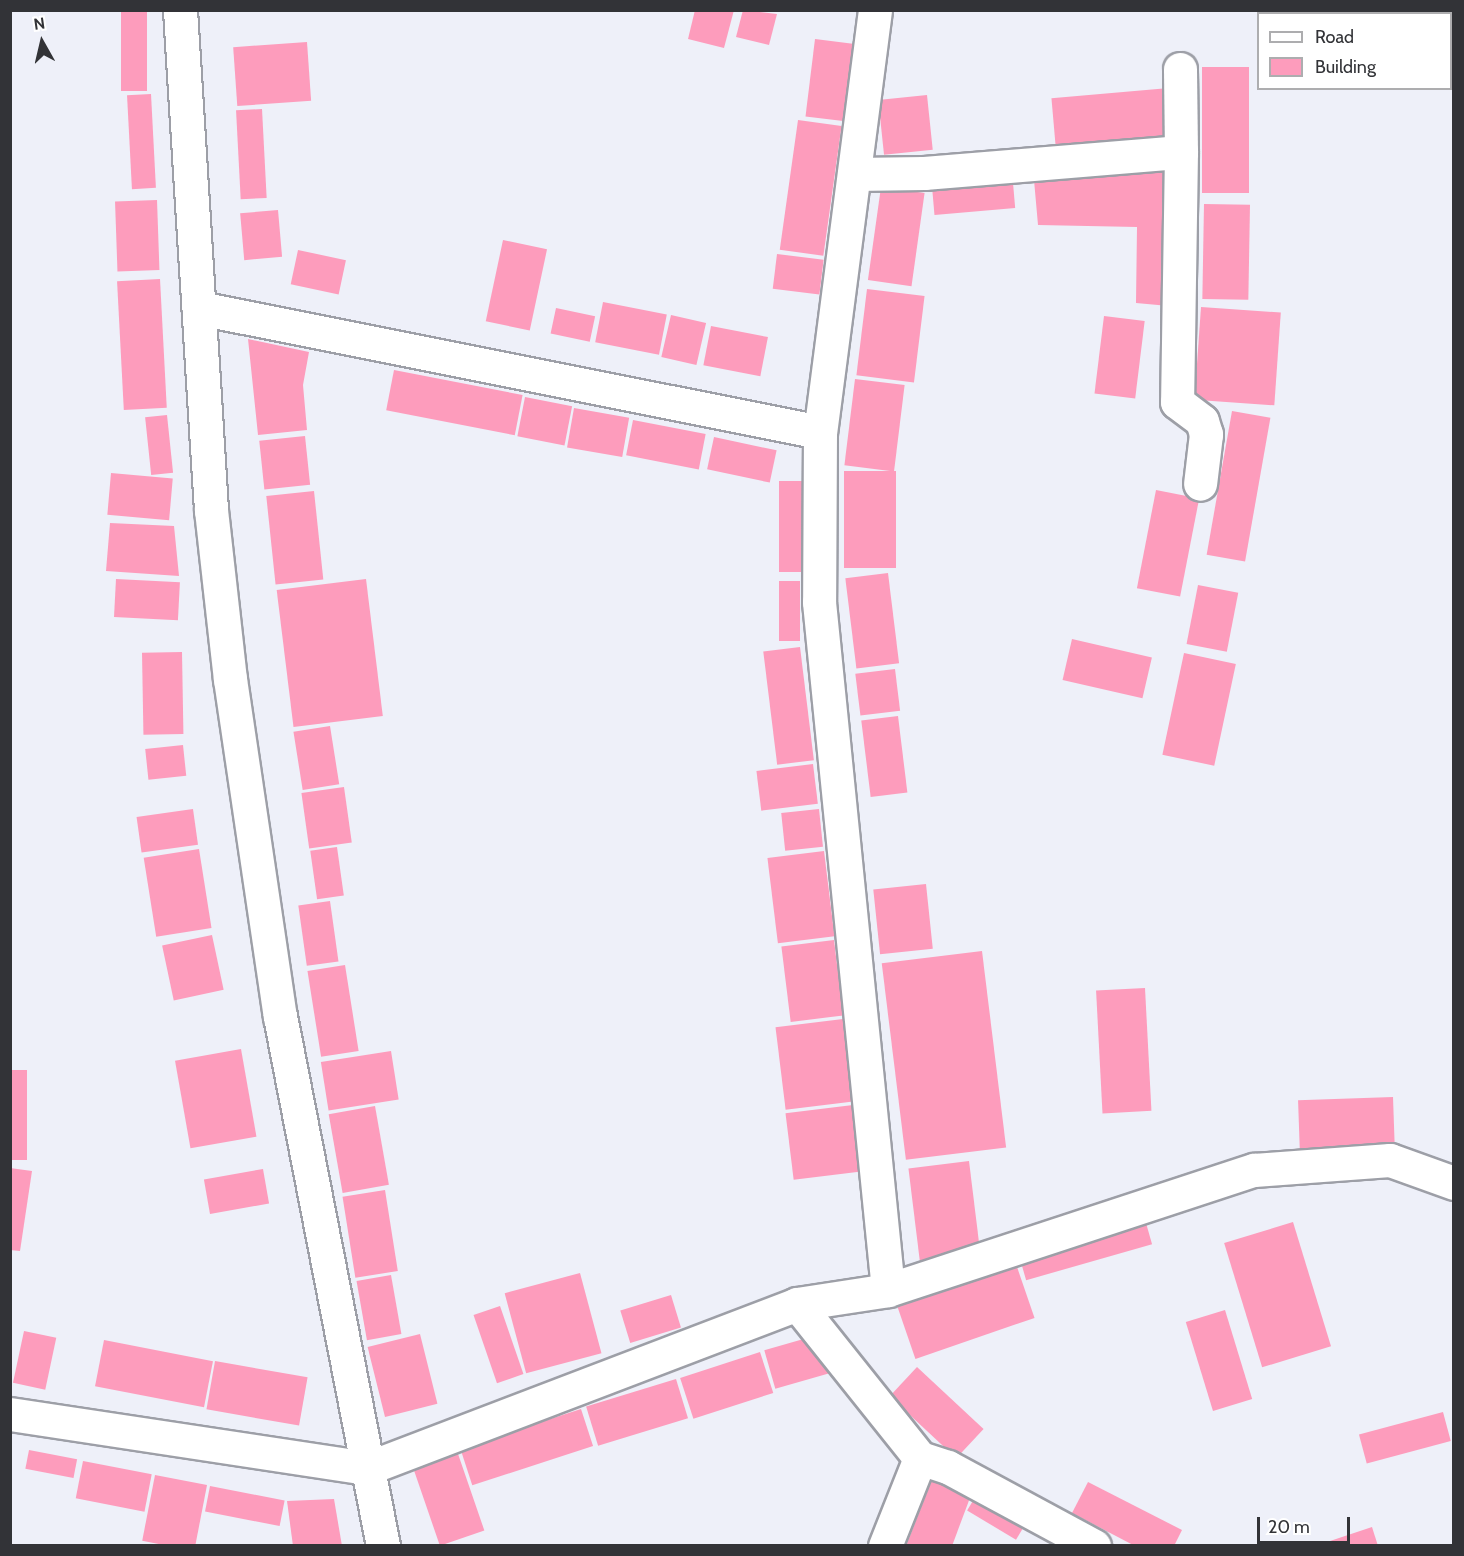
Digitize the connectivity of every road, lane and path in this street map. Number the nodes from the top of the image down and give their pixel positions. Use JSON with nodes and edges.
{"nodes":[{"id":1,"x":180,"y":10,"type":"edge"},
{"id":2,"x":875,"y":10,"type":"edge"},
{"id":3,"x":1180,"y":69,"type":"dead end"},
{"id":4,"x":1181,"y":152,"type":"junction"},
{"id":5,"x":854,"y":174,"type":"junction"},
{"id":6,"x":199,"y":308,"type":"junction"},
{"id":7,"x":820,"y":432,"type":"junction"},
{"id":8,"x":1200,"y":484,"type":"dead end"},
{"id":9,"x":1454,"y":1183,"type":"edge"},
{"id":10,"x":888,"y":1290,"type":"junction"},
{"id":11,"x":796,"y":1304,"type":"junction"},
{"id":12,"x":10,"y":1414,"type":"edge"},
{"id":13,"x":920,"y":1458,"type":"junction"},
{"id":14,"x":368,"y":1468,"type":"junction"},
{"id":15,"x":383,"y":1545,"type":"edge"},
{"id":16,"x":885,"y":1545,"type":"edge"},
{"id":17,"x":1094,"y":1545,"type":"edge"}],
"edges":[{"from":1,"to":6,"type":"street"},
{"from":2,"to":5,"type":"street"},
{"from":3,"to":4,"type":"street"},
{"from":4,"to":5,"type":"street"},
{"from":4,"to":8,"type":"street"},
{"from":5,"to":7,"type":"street"},
{"from":6,"to":7,"type":"street"},
{"from":6,"to":14,"type":"street"},
{"from":7,"to":10,"type":"street"},
{"from":9,"to":10,"type":"street"},
{"from":10,"to":11,"type":"street"},
{"from":11,"to":13,"type":"street"},
{"from":11,"to":14,"type":"street"},
{"from":12,"to":14,"type":"street"},
{"from":13,"to":16,"type":"street"},
{"from":13,"to":17,"type":"street"},
{"from":14,"to":15,"type":"street"}]}
